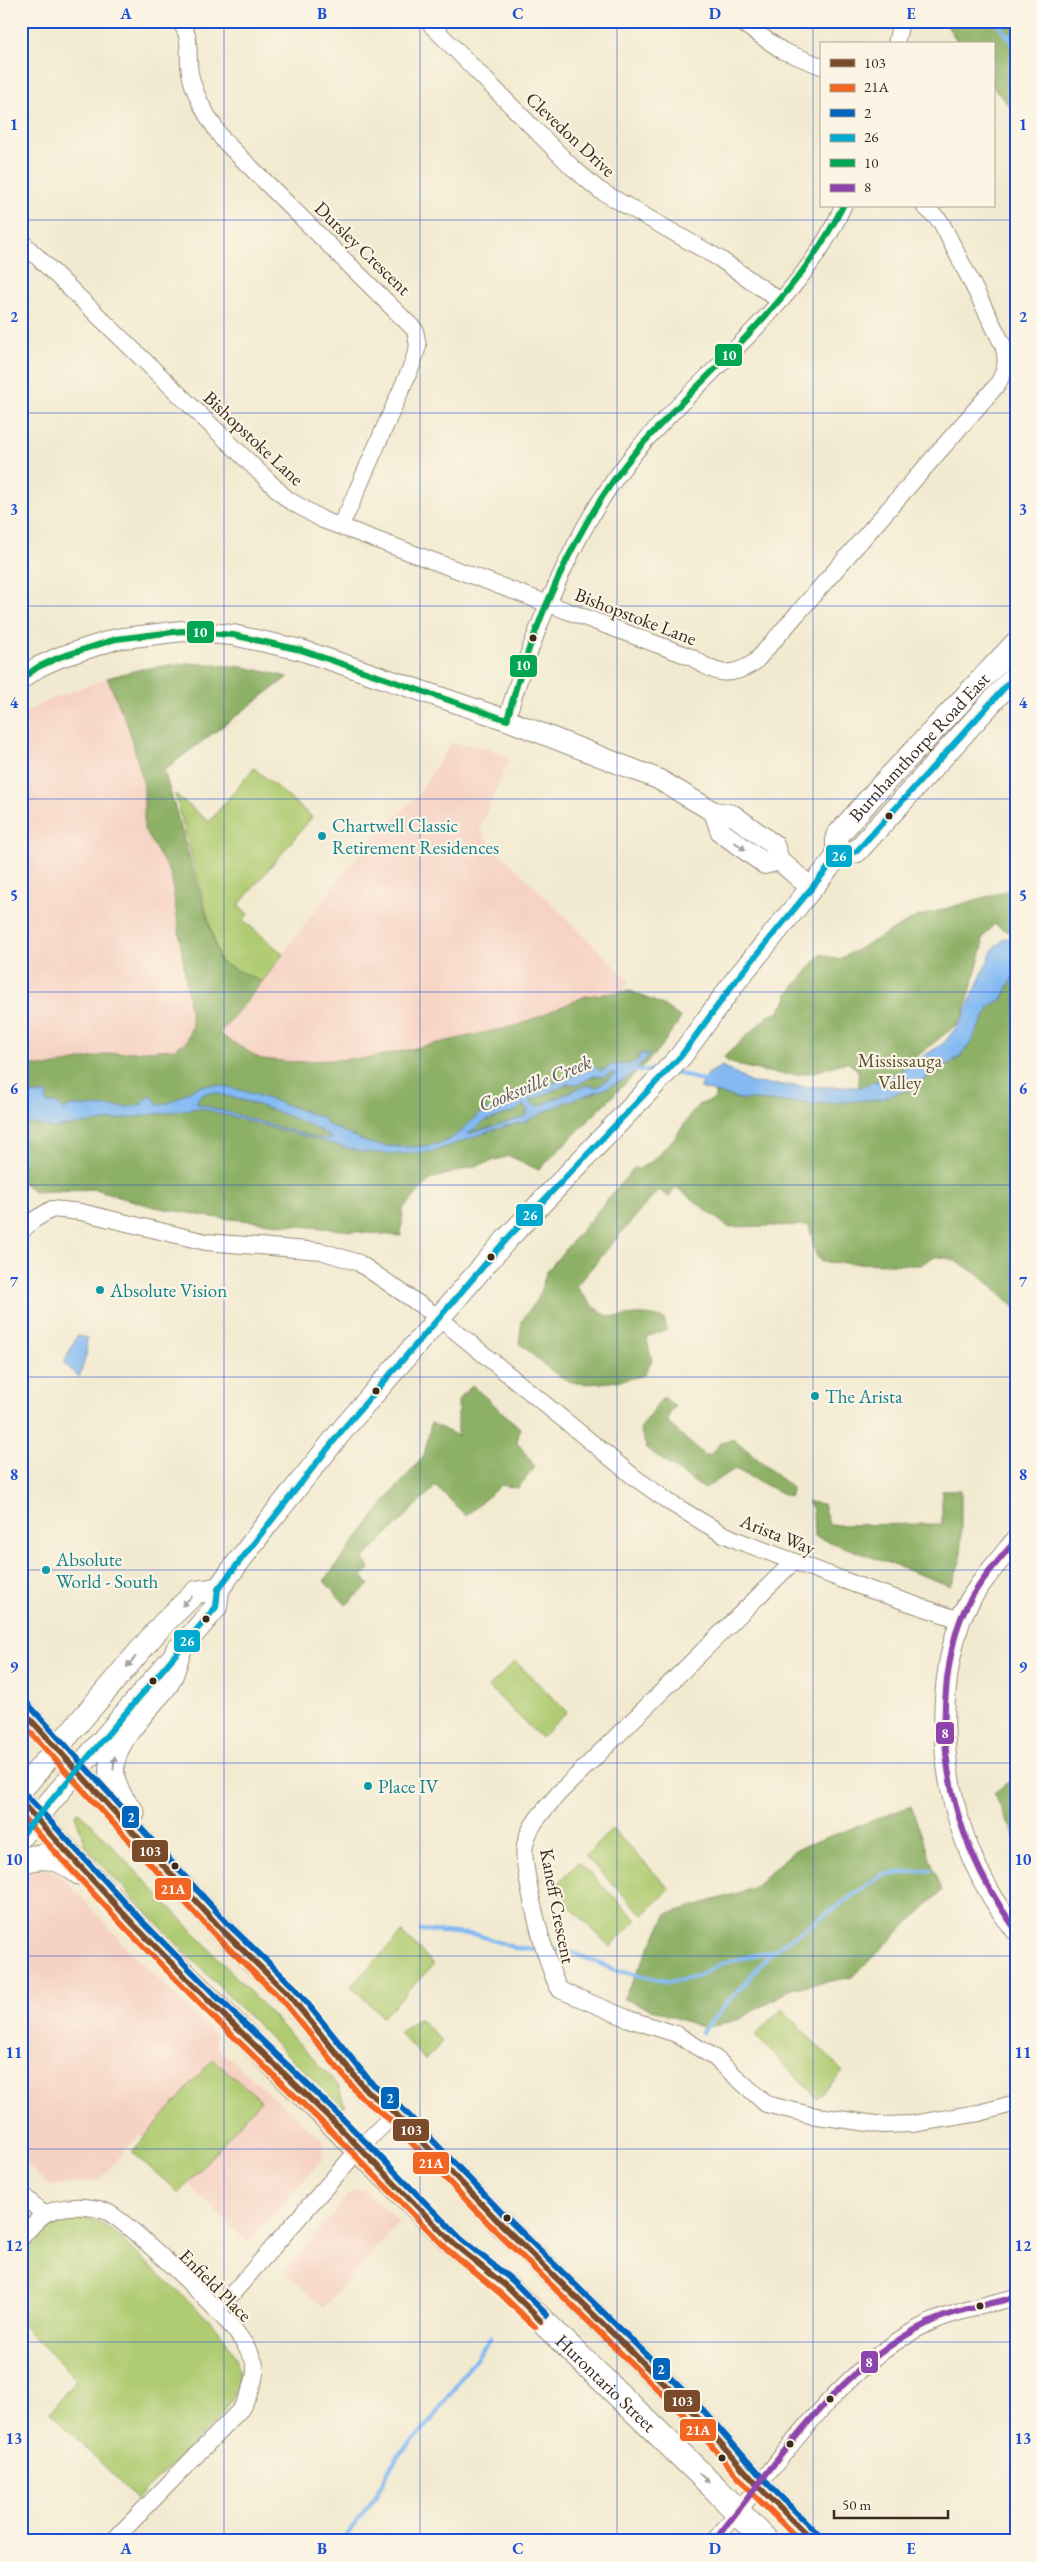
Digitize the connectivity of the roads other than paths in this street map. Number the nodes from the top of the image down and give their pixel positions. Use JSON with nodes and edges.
{"nodes":[{"id":1,"x":178,"y":21,"type":"edge"},
{"id":2,"x":430,"y":21,"type":"edge"},
{"id":3,"x":739,"y":21,"type":"edge"},
{"id":4,"x":901,"y":21,"type":"edge"},
{"id":5,"x":896,"y":42,"type":"edge"},
{"id":6,"x":820,"y":66,"type":"edge"},
{"id":7,"x":842,"y":208,"type":"edge"},
{"id":8,"x":926,"y":208,"type":"edge"},
{"id":9,"x":21,"y":241,"type":"edge"},
{"id":10,"x":780,"y":300,"type":"junction"},
{"id":11,"x":340,"y":525,"type":"junction"},
{"id":12,"x":548,"y":603,"type":"junction"},
{"id":13,"x":1016,"y":643,"type":"edge"},
{"id":14,"x":30,"y":668,"type":"edge"},
{"id":15,"x":1016,"y":676,"type":"edge"},
{"id":16,"x":21,"y":679,"type":"edge"},
{"id":17,"x":507,"y":720,"type":"junction"},
{"id":18,"x":837,"y":857,"type":"junction"},
{"id":19,"x":811,"y":888,"type":"junction"},
{"id":20,"x":21,"y":1232,"type":"edge"},
{"id":21,"x":438,"y":1317,"type":"junction"},
{"id":22,"x":1016,"y":1540,"type":"edge"},
{"id":23,"x":793,"y":1562,"type":"junction"},
{"id":24,"x":218,"y":1589,"type":"junction"},
{"id":25,"x":960,"y":1620,"type":"junction"},
{"id":26,"x":178,"y":1651,"type":"junction"},
{"id":27,"x":21,"y":1709,"type":"edge"},
{"id":28,"x":57,"y":1748,"type":"junction"},
{"id":29,"x":76,"y":1770,"type":"junction"},
{"id":30,"x":21,"y":1790,"type":"edge"},
{"id":31,"x":26,"y":1819,"type":"edge"},
{"id":32,"x":21,"y":1862,"type":"edge"},
{"id":33,"x":134,"y":1925,"type":"junction"},
{"id":34,"x":222,"y":1930,"type":"junction"},
{"id":35,"x":1016,"y":1930,"type":"edge"},
{"id":36,"x":1016,"y":2103,"type":"edge"},
{"id":37,"x":394,"y":2113,"type":"junction"},
{"id":38,"x":360,"y":2148,"type":"junction"},
{"id":39,"x":21,"y":2193,"type":"edge"},
{"id":40,"x":44,"y":2215,"type":"junction"},
{"id":41,"x":21,"y":2238,"type":"edge"},
{"id":42,"x":1016,"y":2297,"type":"edge"},
{"id":43,"x":216,"y":2310,"type":"junction"},
{"id":44,"x":758,"y":2486,"type":"junction"},
{"id":45,"x":738,"y":2512,"type":"junction"},
{"id":46,"x":113,"y":2541,"type":"edge"},
{"id":47,"x":714,"y":2541,"type":"edge"},
{"id":48,"x":766,"y":2541,"type":"edge"},
{"id":49,"x":813,"y":2541,"type":"edge"}],
"edges":[{"from":1,"to":11,"type":"street","name":"Dursley Crescent"},
{"from":2,"to":10,"type":"street","name":"Clevedon Drive"},
{"from":3,"to":6,"type":"street"},
{"from":4,"to":5,"type":"street"},
{"from":7,"to":10,"type":"street"},
{"from":8,"to":12,"type":"street","name":"Bishopstoke Lane"},
{"from":9,"to":11,"type":"street","name":"Bishopstoke Lane"},
{"from":10,"to":12,"type":"street"},
{"from":11,"to":12,"type":"street","name":"Bishopstoke Lane"},
{"from":12,"to":17,"type":"street"},
{"from":13,"to":18,"type":"main road","name":"Burnhamthorpe Road East"},
{"from":14,"to":16,"type":"street"},
{"from":14,"to":17,"type":"street"},
{"from":15,"to":18,"type":"main road","name":"Burnhamthorpe Road East"},
{"from":17,"to":19,"type":"street"},
{"from":18,"to":19,"type":"main road","name":"Burnhamthorpe Road East"},
{"from":19,"to":21,"type":"main road","name":"Burnhamthorpe Road East"},
{"from":20,"to":21,"type":"street","name":"Arista Way"},
{"from":21,"to":23,"type":"street","name":"Arista Way"},
{"from":21,"to":24,"type":"main road","name":"Burnhamthorpe Road East"},
{"from":22,"to":25,"type":"street"},
{"from":23,"to":25,"type":"street","name":"Arista Way"},
{"from":23,"to":36,"type":"street","name":"Kaneff Crescent"},
{"from":24,"to":26,"type":"main road","name":"Burnhamthorpe Road East"},
{"from":24,"to":28,"type":"main road","one_way":true},
{"from":25,"to":35,"type":"street"},
{"from":26,"to":29,"type":"main road","name":"Burnhamthorpe Road East"},
{"from":34,"to":26,"type":"main road","one_way":true},
{"from":27,"to":28,"type":"main road"},
{"from":28,"to":29,"type":"main road"},
{"from":28,"to":30,"type":"main road"},
{"from":29,"to":31,"type":"main road","name":"Burnhamthorpe Road East"},
{"from":29,"to":34,"type":"main road"},
{"from":31,"to":33,"type":"main road","name":"Hurontario Street"},
{"from":32,"to":33,"type":"main road"},
{"from":33,"to":38,"type":"main road","name":"Hurontario Street"},
{"from":34,"to":37,"type":"main road"},
{"from":37,"to":38,"type":"street"},
{"from":37,"to":44,"type":"main road"},
{"from":38,"to":43,"type":"street"},
{"from":38,"to":45,"type":"main road","name":"Hurontario Street","one_way":true},
{"from":39,"to":40,"type":"street"},
{"from":40,"to":41,"type":"street","name":"Enfield Place"},
{"from":40,"to":43,"type":"street","name":"Enfield Place"},
{"from":42,"to":44,"type":"street"},
{"from":43,"to":46,"type":"street","name":"Enfield Place"},
{"from":44,"to":45,"type":"street"},
{"from":44,"to":49,"type":"main road"},
{"from":45,"to":47,"type":"street"},
{"from":45,"to":48,"type":"main road","name":"Hurontario Street"}]}
